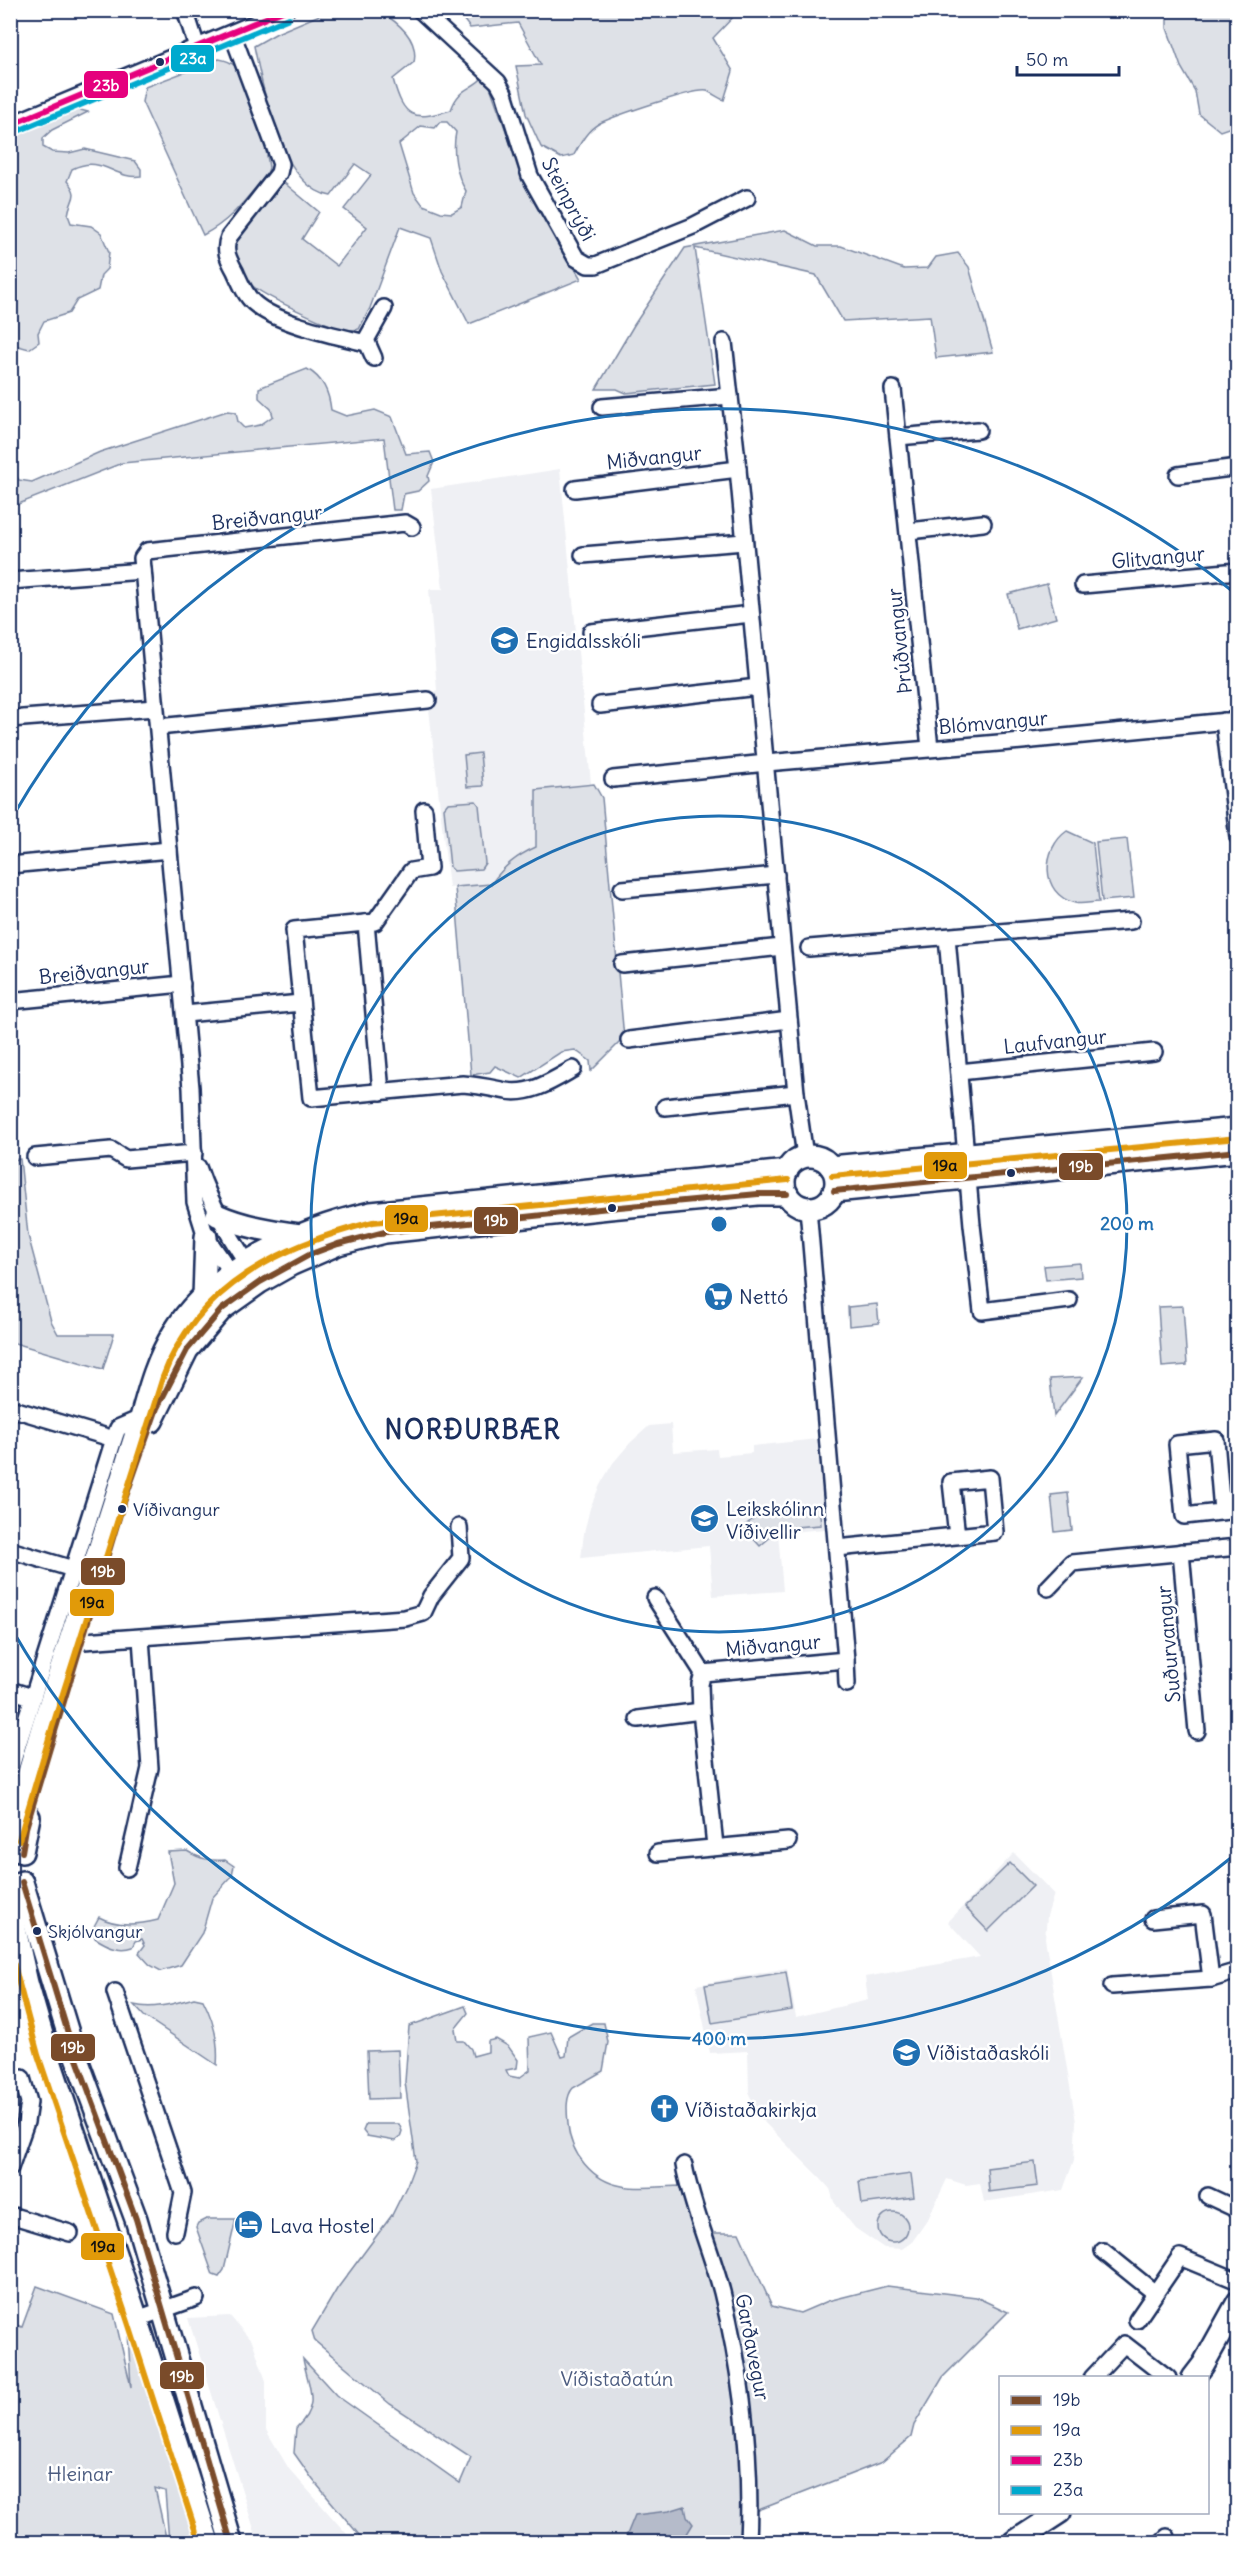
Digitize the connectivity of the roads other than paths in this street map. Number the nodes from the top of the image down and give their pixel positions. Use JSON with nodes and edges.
{"nodes":[{"id":1,"x":184,"y":10,"type":"edge"},
{"id":2,"x":286,"y":10,"type":"edge"},
{"id":3,"x":420,"y":10,"type":"edge"},
{"id":4,"x":232,"y":33,"type":"junction"},
{"id":5,"x":197,"y":47,"type":"junction"},
{"id":6,"x":10,"y":125,"type":"edge"},
{"id":7,"x":747,"y":198,"type":"dead end"},
{"id":8,"x":384,"y":308,"type":"dead end"},
{"id":9,"x":366,"y":340,"type":"junction"},
{"id":10,"x":724,"y":342,"type":"dead end"},
{"id":11,"x":374,"y":358,"type":"dead end"},
{"id":12,"x":893,"y":389,"type":"dead end"},
{"id":13,"x":730,"y":396,"type":"junction"},
{"id":14,"x":602,"y":407,"type":"dead end"},
{"id":15,"x":978,"y":430,"type":"dead end"},
{"id":16,"x":898,"y":436,"type":"junction"},
{"id":17,"x":1238,"y":467,"type":"edge"},
{"id":18,"x":738,"y":469,"type":"junction"},
{"id":19,"x":1178,"y":475,"type":"dead end"},
{"id":20,"x":575,"y":489,"type":"dead end"},
{"id":21,"x":984,"y":523,"type":"dead end"},
{"id":22,"x":412,"y":527,"type":"dead end"},
{"id":23,"x":909,"y":531,"type":"junction"},
{"id":24,"x":744,"y":542,"type":"junction"},
{"id":25,"x":583,"y":555,"type":"dead end"},
{"id":26,"x":143,"y":571,"type":"junction"},
{"id":27,"x":1238,"y":571,"type":"edge"},
{"id":28,"x":10,"y":581,"type":"edge"},
{"id":29,"x":1083,"y":585,"type":"dead end"},
{"id":30,"x":751,"y":614,"type":"junction"},
{"id":31,"x":591,"y":632,"type":"dead end"},
{"id":32,"x":758,"y":687,"type":"junction"},
{"id":33,"x":428,"y":700,"type":"dead end"},
{"id":34,"x":600,"y":705,"type":"dead end"},
{"id":35,"x":155,"y":708,"type":"junction"},
{"id":36,"x":10,"y":719,"type":"edge"},
{"id":37,"x":1231,"y":721,"type":"edge"},
{"id":38,"x":158,"y":727,"type":"junction"},
{"id":39,"x":930,"y":748,"type":"junction"},
{"id":40,"x":766,"y":763,"type":"junction"},
{"id":41,"x":613,"y":780,"type":"dead end"},
{"id":42,"x":424,"y":810,"type":"dead end"},
{"id":43,"x":1238,"y":837,"type":"edge"},
{"id":44,"x":169,"y":850,"type":"junction"},
{"id":45,"x":10,"y":865,"type":"edge"},
{"id":46,"x":776,"y":875,"type":"junction"},
{"id":47,"x":622,"y":890,"type":"dead end"},
{"id":48,"x":1131,"y":921,"type":"dead end"},
{"id":49,"x":366,"y":923,"type":"junction"},
{"id":50,"x":947,"y":937,"type":"junction"},
{"id":51,"x":782,"y":947,"type":"junction"},
{"id":52,"x":809,"y":948,"type":"dead end"},
{"id":53,"x":622,"y":964,"type":"dead end"},
{"id":54,"x":182,"y":984,"type":"junction"},
{"id":55,"x":10,"y":1001,"type":"edge"},
{"id":56,"x":301,"y":1003,"type":"junction"},
{"id":57,"x":185,"y":1014,"type":"junction"},
{"id":58,"x":789,"y":1020,"type":"junction"},
{"id":59,"x":629,"y":1040,"type":"dead end"},
{"id":60,"x":1154,"y":1052,"type":"dead end"},
{"id":61,"x":573,"y":1069,"type":"dead end"},
{"id":62,"x":959,"y":1072,"type":"junction"},
{"id":63,"x":381,"y":1092,"type":"junction"},
{"id":64,"x":796,"y":1093,"type":"junction"},
{"id":65,"x":665,"y":1107,"type":"dead end"},
{"id":66,"x":1238,"y":1129,"type":"edge"},
{"id":67,"x":1238,"y":1150,"type":"edge"},
{"id":68,"x":194,"y":1153,"type":"junction"},
{"id":69,"x":966,"y":1154,"type":"junction"},
{"id":70,"x":805,"y":1156,"type":"junction"},
{"id":71,"x":35,"y":1157,"type":"dead end"},
{"id":72,"x":831,"y":1167,"type":"junction"},
{"id":73,"x":787,"y":1171,"type":"junction"},
{"id":74,"x":968,"y":1178,"type":"junction"},
{"id":75,"x":834,"y":1191,"type":"junction"},
{"id":76,"x":787,"y":1194,"type":"junction"},
{"id":77,"x":807,"y":1208,"type":"junction"},
{"id":78,"x":217,"y":1215,"type":"junction"},
{"id":79,"x":300,"y":1235,"type":"junction"},
{"id":80,"x":206,"y":1237,"type":"junction"},
{"id":81,"x":240,"y":1269,"type":"junction"},
{"id":82,"x":254,"y":1286,"type":"junction"},
{"id":83,"x":204,"y":1297,"type":"junction"},
{"id":84,"x":1069,"y":1300,"type":"dead end"},
{"id":85,"x":10,"y":1408,"type":"edge"},
{"id":86,"x":141,"y":1418,"type":"junction"},
{"id":87,"x":114,"y":1438,"type":"junction"},
{"id":88,"x":1230,"y":1510,"type":"edge"},
{"id":89,"x":459,"y":1527,"type":"dead end"},
{"id":90,"x":957,"y":1536,"type":"dead end"},
{"id":91,"x":1238,"y":1546,"type":"edge"},
{"id":92,"x":837,"y":1548,"type":"junction"},
{"id":93,"x":10,"y":1550,"type":"edge"},
{"id":94,"x":1181,"y":1552,"type":"junction"},
{"id":95,"x":73,"y":1569,"type":"junction"},
{"id":96,"x":1048,"y":1588,"type":"dead end"},
{"id":97,"x":655,"y":1598,"type":"dead end"},
{"id":98,"x":141,"y":1638,"type":"junction"},
{"id":99,"x":75,"y":1642,"type":"junction"},
{"id":100,"x":846,"y":1660,"type":"junction"},
{"id":101,"x":704,"y":1673,"type":"junction"},
{"id":102,"x":847,"y":1684,"type":"dead end"},
{"id":103,"x":10,"y":1690,"type":"edge"},
{"id":104,"x":32,"y":1697,"type":"junction"},
{"id":105,"x":701,"y":1712,"type":"junction"},
{"id":106,"x":638,"y":1719,"type":"dead end"},
{"id":107,"x":1197,"y":1731,"type":"dead end"},
{"id":108,"x":10,"y":1770,"type":"edge"},
{"id":109,"x":14,"y":1808,"type":"edge"},
{"id":110,"x":788,"y":1841,"type":"dead end"},
{"id":111,"x":14,"y":1845,"type":"edge"},
{"id":112,"x":715,"y":1846,"type":"junction"},
{"id":113,"x":658,"y":1853,"type":"dead end"},
{"id":114,"x":127,"y":1868,"type":"dead end"},
{"id":115,"x":16,"y":1885,"type":"edge"},
{"id":116,"x":10,"y":1907,"type":"edge"},
{"id":117,"x":1153,"y":1919,"type":"dead end"},
{"id":118,"x":1238,"y":1971,"type":"edge"},
{"id":119,"x":1211,"y":1979,"type":"junction"},
{"id":120,"x":1112,"y":1986,"type":"dead end"},
{"id":121,"x":115,"y":1992,"type":"dead end"},
{"id":122,"x":22,"y":2078,"type":"dead end"},
{"id":123,"x":684,"y":2165,"type":"dead end"},
{"id":124,"x":10,"y":2168,"type":"edge"},
{"id":125,"x":1208,"y":2196,"type":"dead end"},
{"id":126,"x":1238,"y":2210,"type":"edge"},
{"id":127,"x":10,"y":2215,"type":"edge"},
{"id":128,"x":175,"y":2232,"type":"dead end"},
{"id":129,"x":70,"y":2233,"type":"dead end"},
{"id":130,"x":1103,"y":2251,"type":"dead end"},
{"id":131,"x":1238,"y":2281,"type":"edge"},
{"id":132,"x":1155,"y":2293,"type":"junction"},
{"id":133,"x":196,"y":2298,"type":"dead end"},
{"id":134,"x":1238,"y":2302,"type":"edge"},
{"id":135,"x":163,"y":2310,"type":"junction"},
{"id":136,"x":137,"y":2319,"type":"junction"},
{"id":137,"x":1137,"y":2320,"type":"dead end"},
{"id":138,"x":1094,"y":2376,"type":"edge"},
{"id":139,"x":1165,"y":2376,"type":"edge"},
{"id":140,"x":1195,"y":2376,"type":"edge"},
{"id":141,"x":1057,"y":2514,"type":"edge"},
{"id":142,"x":208,"y":2542,"type":"edge"},
{"id":143,"x":231,"y":2542,"type":"edge"},
{"id":144,"x":748,"y":2542,"type":"edge"},
{"id":145,"x":1014,"y":2542,"type":"edge"}],
"edges":[{"from":1,"to":5,"type":"street"},
{"from":2,"to":4,"type":"street"},
{"from":3,"to":7,"type":"street","name":"Steinprýði"},
{"from":4,"to":5,"type":"street"},
{"from":4,"to":9,"type":"street"},
{"from":5,"to":6,"type":"street"},
{"from":8,"to":9,"type":"street"},
{"from":9,"to":11,"type":"street"},
{"from":10,"to":13,"type":"street"},
{"from":12,"to":16,"type":"street","name":"Þrúðvangur"},
{"from":13,"to":14,"type":"street"},
{"from":13,"to":18,"type":"street"},
{"from":15,"to":16,"type":"street"},
{"from":16,"to":23,"type":"street","name":"Þrúðvangur"},
{"from":17,"to":19,"type":"street"},
{"from":18,"to":20,"type":"street","name":"Miðvangur"},
{"from":18,"to":24,"type":"street"},
{"from":21,"to":23,"type":"street"},
{"from":22,"to":26,"type":"street","name":"Breiðvangur"},
{"from":23,"to":39,"type":"street","name":"Þrúðvangur"},
{"from":24,"to":25,"type":"street"},
{"from":24,"to":30,"type":"street"},
{"from":26,"to":28,"type":"street"},
{"from":26,"to":35,"type":"street"},
{"from":27,"to":29,"type":"street","name":"Glitvangur"},
{"from":30,"to":31,"type":"street"},
{"from":30,"to":32,"type":"street"},
{"from":32,"to":34,"type":"street"},
{"from":32,"to":40,"type":"street"},
{"from":33,"to":38,"type":"street"},
{"from":35,"to":36,"type":"street"},
{"from":35,"to":38,"type":"street"},
{"from":37,"to":39,"type":"street","name":"Blómvangur"},
{"from":37,"to":43,"type":"street","name":"Blómvangur"},
{"from":38,"to":44,"type":"street"},
{"from":39,"to":40,"type":"street","name":"Blómvangur"},
{"from":40,"to":41,"type":"street"},
{"from":40,"to":46,"type":"street"},
{"from":42,"to":49,"type":"street"},
{"from":44,"to":45,"type":"street"},
{"from":44,"to":54,"type":"street"},
{"from":46,"to":47,"type":"street"},
{"from":46,"to":51,"type":"street"},
{"from":48,"to":50,"type":"street"},
{"from":49,"to":56,"type":"street"},
{"from":49,"to":63,"type":"street"},
{"from":50,"to":52,"type":"street"},
{"from":50,"to":62,"type":"street"},
{"from":51,"to":53,"type":"street"},
{"from":51,"to":58,"type":"street"},
{"from":54,"to":55,"type":"street","name":"Breiðvangur"},
{"from":54,"to":57,"type":"street"},
{"from":56,"to":57,"type":"street"},
{"from":56,"to":63,"type":"street"},
{"from":57,"to":68,"type":"street"},
{"from":58,"to":59,"type":"street"},
{"from":58,"to":64,"type":"street"},
{"from":60,"to":62,"type":"street","name":"Laufvangur"},
{"from":61,"to":63,"type":"street"},
{"from":62,"to":69,"type":"street"},
{"from":64,"to":65,"type":"street"},
{"from":64,"to":70,"type":"street"},
{"from":66,"to":69,"type":"main road"},
{"from":67,"to":74,"type":"main road"},
{"from":68,"to":71,"type":"street"},
{"from":68,"to":78,"type":"street"},
{"from":68,"to":80,"type":"street"},
{"from":69,"to":72,"type":"main road"},
{"from":69,"to":74,"type":"street"},
{"from":70,"to":72,"type":"main road"},
{"from":70,"to":73,"type":"main road"},
{"from":72,"to":75,"type":"main road"},
{"from":73,"to":76,"type":"main road"},
{"from":73,"to":79,"type":"main road"},
{"from":74,"to":75,"type":"main road"},
{"from":74,"to":84,"type":"street"},
{"from":75,"to":77,"type":"main road"},
{"from":76,"to":77,"type":"main road"},
{"from":76,"to":82,"type":"main road"},
{"from":77,"to":92,"type":"street","name":"Miðvangur"},
{"from":78,"to":79,"type":"main road"},
{"from":78,"to":81,"type":"street"},
{"from":79,"to":81,"type":"main road"},
{"from":80,"to":81,"type":"street"},
{"from":80,"to":83,"type":"main road"},
{"from":81,"to":82,"type":"street"},
{"from":81,"to":83,"type":"main road"},
{"from":82,"to":99,"type":"main road"},
{"from":83,"to":86,"type":"main road"},
{"from":85,"to":87,"type":"street"},
{"from":86,"to":87,"type":"street"},
{"from":86,"to":99,"type":"main road"},
{"from":87,"to":95,"type":"street"},
{"from":88,"to":88,"type":"street"},
{"from":89,"to":98,"type":"street"},
{"from":90,"to":92,"type":"street"},
{"from":91,"to":94,"type":"street"},
{"from":92,"to":100,"type":"street","name":"Miðvangur"},
{"from":93,"to":95,"type":"street"},
{"from":94,"to":96,"type":"street"},
{"from":94,"to":107,"type":"street","name":"Suðurvangur"},
{"from":95,"to":104,"type":"street"},
{"from":97,"to":101,"type":"street","name":"Miðvangur"},
{"from":98,"to":99,"type":"street"},
{"from":98,"to":114,"type":"street"},
{"from":99,"to":109,"type":"main road"},
{"from":99,"to":111,"type":"main road"},
{"from":100,"to":101,"type":"street","name":"Miðvangur"},
{"from":100,"to":102,"type":"street","name":"Miðvangur"},
{"from":101,"to":105,"type":"street","name":"Miðvangur"},
{"from":103,"to":104,"type":"street"},
{"from":104,"to":108,"type":"street"},
{"from":105,"to":106,"type":"street"},
{"from":105,"to":112,"type":"street","name":"Miðvangur"},
{"from":109,"to":111,"type":"main road"},
{"from":110,"to":112,"type":"street"},
{"from":111,"to":115,"type":"main road"},
{"from":112,"to":113,"type":"street"},
{"from":115,"to":135,"type":"main road"},
{"from":116,"to":136,"type":"main road"},
{"from":117,"to":119,"type":"street"},
{"from":118,"to":119,"type":"street"},
{"from":119,"to":120,"type":"street"},
{"from":121,"to":128,"type":"street"},
{"from":122,"to":124,"type":"street"},
{"from":123,"to":144,"type":"street","name":"Garðavegur"},
{"from":125,"to":126,"type":"street"},
{"from":127,"to":129,"type":"street"},
{"from":130,"to":132,"type":"street"},
{"from":131,"to":132,"type":"street"},
{"from":132,"to":137,"type":"street"},
{"from":133,"to":135,"type":"street"},
{"from":134,"to":140,"type":"main road"},
{"from":135,"to":136,"type":"street"},
{"from":135,"to":143,"type":"main road"},
{"from":136,"to":142,"type":"main road"},
{"from":138,"to":139,"type":"street"},
{"from":141,"to":145,"type":"main road"}]}
